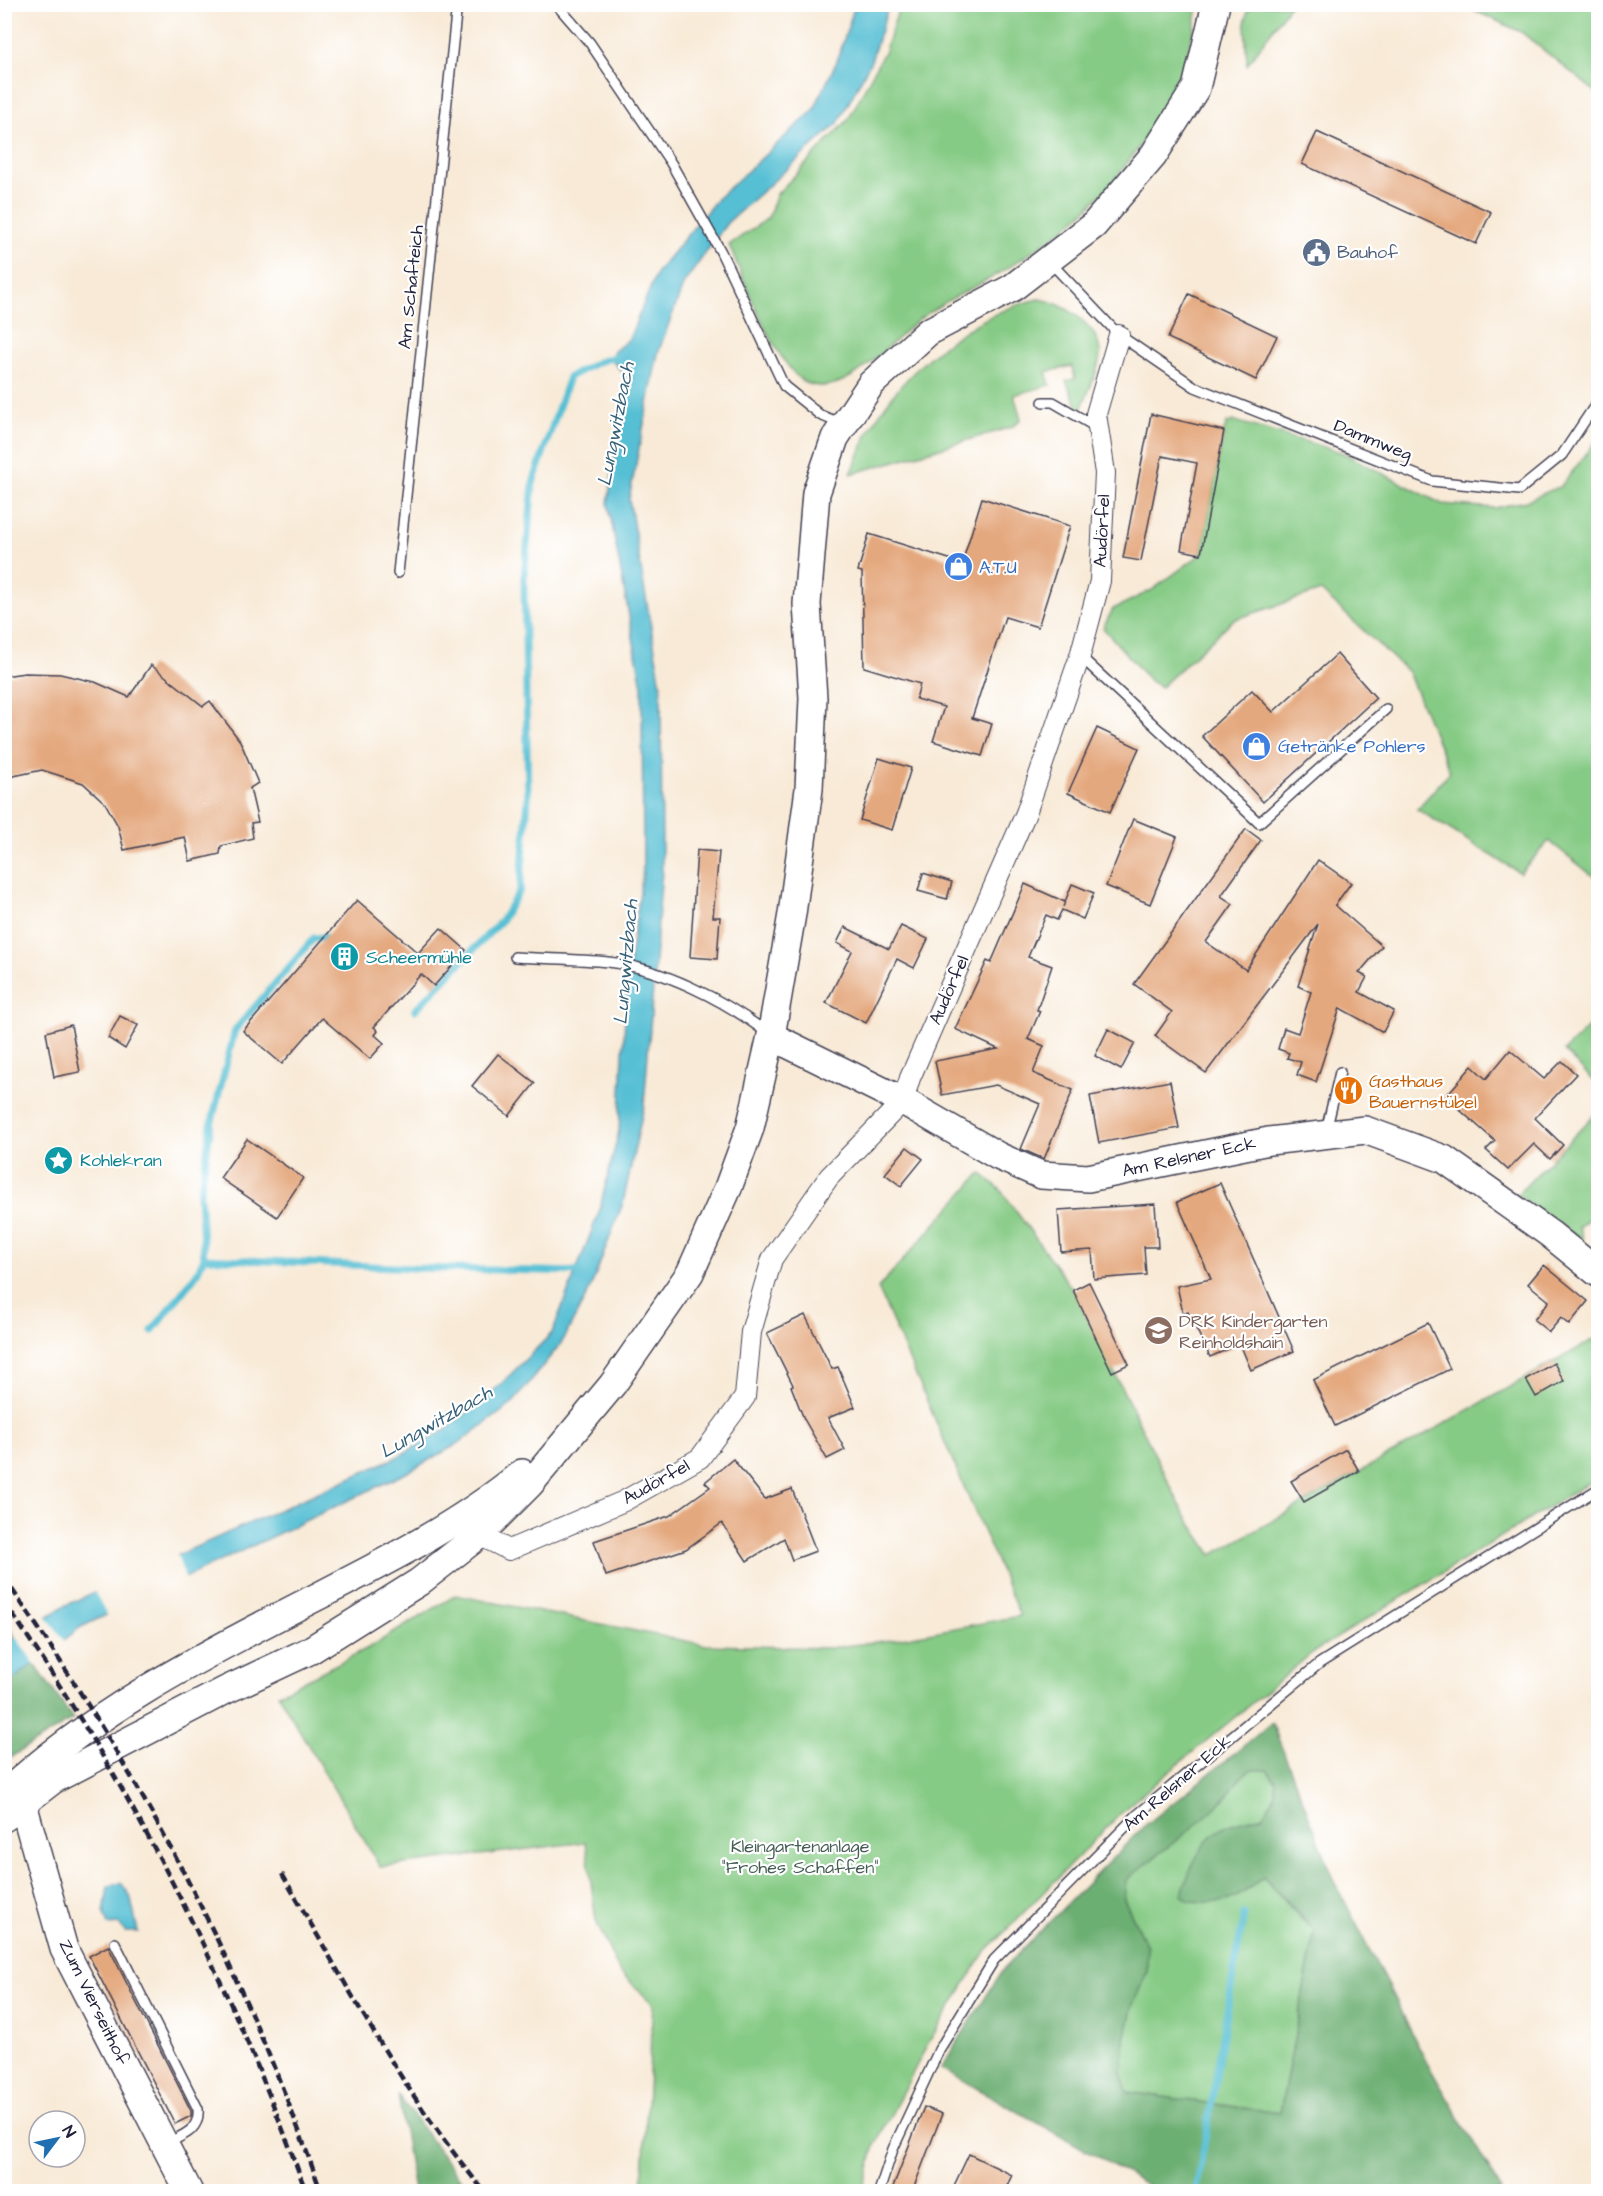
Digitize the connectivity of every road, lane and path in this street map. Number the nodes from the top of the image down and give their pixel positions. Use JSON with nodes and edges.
{"nodes":[{"id":1,"x":457,"y":4,"type":"edge"},
{"id":2,"x":556,"y":4,"type":"edge"},
{"id":3,"x":1216,"y":4,"type":"edge"},
{"id":4,"x":1048,"y":260,"type":"junction"},
{"id":5,"x":1119,"y":335,"type":"junction"},
{"id":6,"x":1599,"y":401,"type":"edge"},
{"id":7,"x":1043,"y":402,"type":"dead end"},
{"id":8,"x":844,"y":425,"type":"junction"},
{"id":9,"x":1098,"y":428,"type":"junction"},
{"id":10,"x":398,"y":573,"type":"dead end"},
{"id":11,"x":1080,"y":656,"type":"junction"},
{"id":12,"x":1386,"y":709,"type":"dead end"},
{"id":13,"x":515,"y":957,"type":"dead end"},
{"id":14,"x":771,"y":1036,"type":"junction"},
{"id":15,"x":1340,"y":1072,"type":"dead end"},
{"id":16,"x":903,"y":1101,"type":"junction"},
{"id":17,"x":1325,"y":1134,"type":"junction"},
{"id":18,"x":1599,"y":1273,"type":"edge"},
{"id":19,"x":577,"y":1428,"type":"junction"},
{"id":20,"x":1599,"y":1489,"type":"edge"},
{"id":21,"x":479,"y":1535,"type":"junction"},
{"id":22,"x":11,"y":1801,"type":"edge"},
{"id":23,"x":115,"y":1943,"type":"dead end"},
{"id":24,"x":165,"y":2145,"type":"junction"},
{"id":25,"x":189,"y":2192,"type":"edge"},
{"id":26,"x":879,"y":2192,"type":"edge"}],
"edges":[{"from":1,"to":10,"type":"lane","name":"Am Schafteich"},
{"from":2,"to":8,"type":"lane"},
{"from":3,"to":4,"type":"main road"},
{"from":4,"to":5,"type":"lane"},
{"from":4,"to":8,"type":"main road"},
{"from":5,"to":6,"type":"lane","name":"Dammweg"},
{"from":5,"to":9,"type":"street","name":"Audörfel"},
{"from":7,"to":9,"type":"lane"},
{"from":8,"to":14,"type":"main road"},
{"from":9,"to":11,"type":"street","name":"Audörfel"},
{"from":11,"to":12,"type":"lane"},
{"from":11,"to":16,"type":"street","name":"Audörfel"},
{"from":13,"to":14,"type":"lane"},
{"from":14,"to":16,"type":"main road","name":"Am Relsner Eck"},
{"from":14,"to":19,"type":"main road"},
{"from":15,"to":17,"type":"lane"},
{"from":16,"to":17,"type":"main road","name":"Am Relsner Eck"},
{"from":16,"to":21,"type":"street","name":"Audörfel"},
{"from":17,"to":18,"type":"main road","name":"Am Relsner Eck"},
{"from":19,"to":21,"type":"main road"},
{"from":19,"to":22,"type":"main road"},
{"from":20,"to":26,"type":"lane","name":"Am Relsner Eck"},
{"from":21,"to":22,"type":"main road"},
{"from":22,"to":24,"type":"main road","name":"Zum Vierseithof"},
{"from":23,"to":24,"type":"lane"},
{"from":24,"to":25,"type":"main road","name":"Zum Vierseithof"}]}
